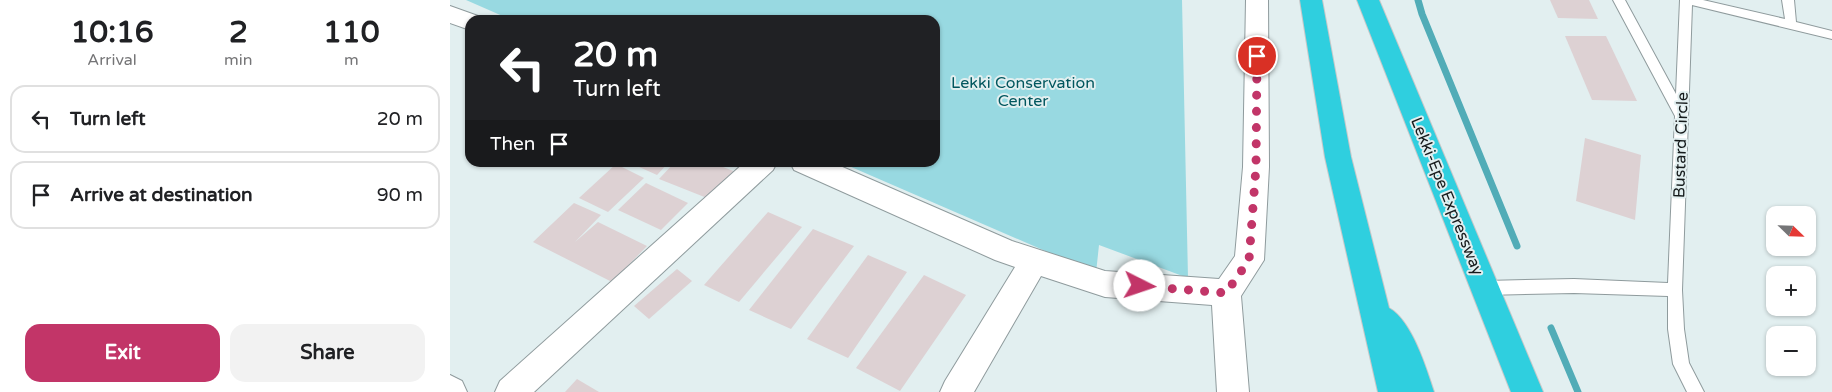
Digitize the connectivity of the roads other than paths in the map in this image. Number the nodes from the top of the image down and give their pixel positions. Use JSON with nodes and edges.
{"nodes":[{"id":1,"x":1257,"y":0,"type":"edge"},
{"id":2,"x":1311,"y":0,"type":"edge"},
{"id":3,"x":1368,"y":0,"type":"edge"},
{"id":4,"x":1619,"y":0,"type":"edge"},
{"id":5,"x":1687,"y":0,"type":"edge"},
{"id":6,"x":1788,"y":0,"type":"edge"},
{"id":7,"x":1791,"y":25,"type":"junction"},
{"id":8,"x":1832,"y":35,"type":"edge"},
{"id":9,"x":1681,"y":115,"type":"junction"},
{"id":10,"x":758,"y":167,"type":"edge"},
{"id":11,"x":813,"y":167,"type":"edge"},
{"id":12,"x":1034,"y":261,"type":"junction"},
{"id":13,"x":1485,"y":288,"type":"junction"},
{"id":14,"x":1675,"y":290,"type":"junction"},
{"id":15,"x":1226,"y":293,"type":"junction"},
{"id":16,"x":1374,"y":310,"type":"junction"},
{"id":17,"x":1521,"y":383,"type":"edge"},
{"id":18,"x":511,"y":392,"type":"edge"},
{"id":19,"x":956,"y":392,"type":"edge"},
{"id":20,"x":1233,"y":392,"type":"edge"},
{"id":21,"x":1394,"y":392,"type":"edge"},
{"id":22,"x":1418,"y":392,"type":"edge"},
{"id":23,"x":1696,"y":392,"type":"edge"}],
"edges":[{"from":1,"to":15,"type":"street"},
{"from":2,"to":16,"type":"highway"},
{"from":3,"to":13,"type":"highway","name":"Lekki-Epe Expressway"},
{"from":4,"to":9,"type":"lane"},
{"from":5,"to":7,"type":"lane"},
{"from":5,"to":9,"type":"lane","name":"Bustard Circle"},
{"from":6,"to":7,"type":"lane"},
{"from":7,"to":8,"type":"lane"},
{"from":9,"to":14,"type":"lane","name":"Bustard Circle"},
{"from":10,"to":18,"type":"street"},
{"from":11,"to":12,"type":"street"},
{"from":12,"to":15,"type":"street"},
{"from":12,"to":19,"type":"street"},
{"from":13,"to":14,"type":"lane"},
{"from":13,"to":17,"type":"highway","name":"Lekki-Epe Expressway"},
{"from":14,"to":23,"type":"lane"},
{"from":15,"to":20,"type":"street"},
{"from":16,"to":21,"type":"highway"},
{"from":16,"to":22,"type":"highway"}]}
